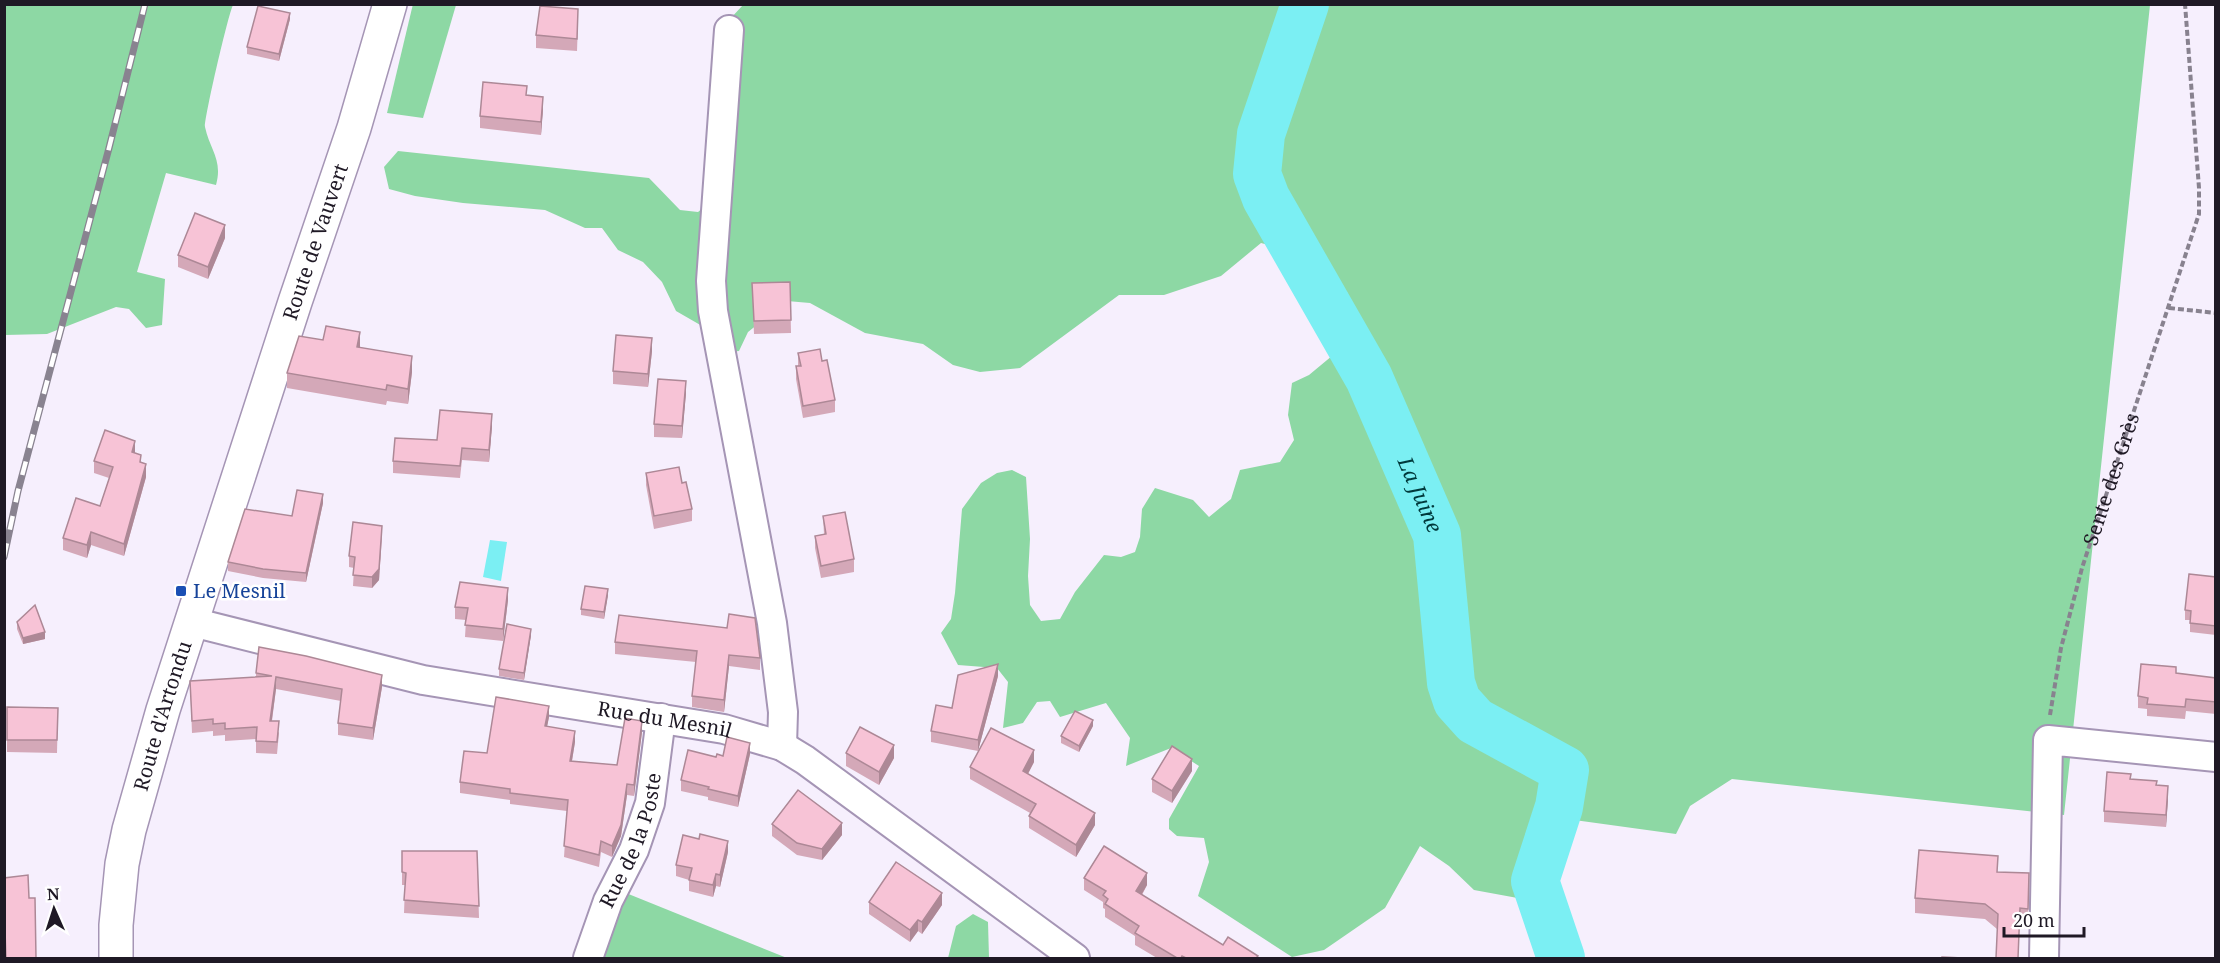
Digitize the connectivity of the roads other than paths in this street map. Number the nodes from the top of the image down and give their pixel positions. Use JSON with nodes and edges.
{"nodes":[{"id":1,"x":390,"y":4,"type":"edge"},
{"id":2,"x":729,"y":30,"type":"dead end"},
{"id":3,"x":239,"y":480,"type":"joint"},
{"id":4,"x":192,"y":622,"type":"junction"},
{"id":5,"x":661,"y":718,"type":"junction"},
{"id":6,"x":782,"y":746,"type":"junction"},
{"id":7,"x":2216,"y":757,"type":"edge"},
{"id":8,"x":116,"y":958,"type":"edge"},
{"id":9,"x":588,"y":958,"type":"edge"},
{"id":10,"x":1075,"y":958,"type":"edge"},
{"id":11,"x":2044,"y":958,"type":"edge"}],
"edges":[{"from":1,"to":3,"type":"main road","name":"Route de Vauvert"},
{"from":2,"to":6,"type":"street"},
{"from":3,"to":4,"type":"main road","name":"Route d'Artondu"},
{"from":4,"to":5,"type":"street","name":"Rue du Mesnil"},
{"from":4,"to":8,"type":"main road","name":"Route d'Artondu"},
{"from":5,"to":6,"type":"street","name":"Rue du Mesnil"},
{"from":5,"to":9,"type":"street","name":"Rue de la Poste"},
{"from":6,"to":10,"type":"street","name":"Rue du Mesnil"},
{"from":7,"to":11,"type":"street"}]}
